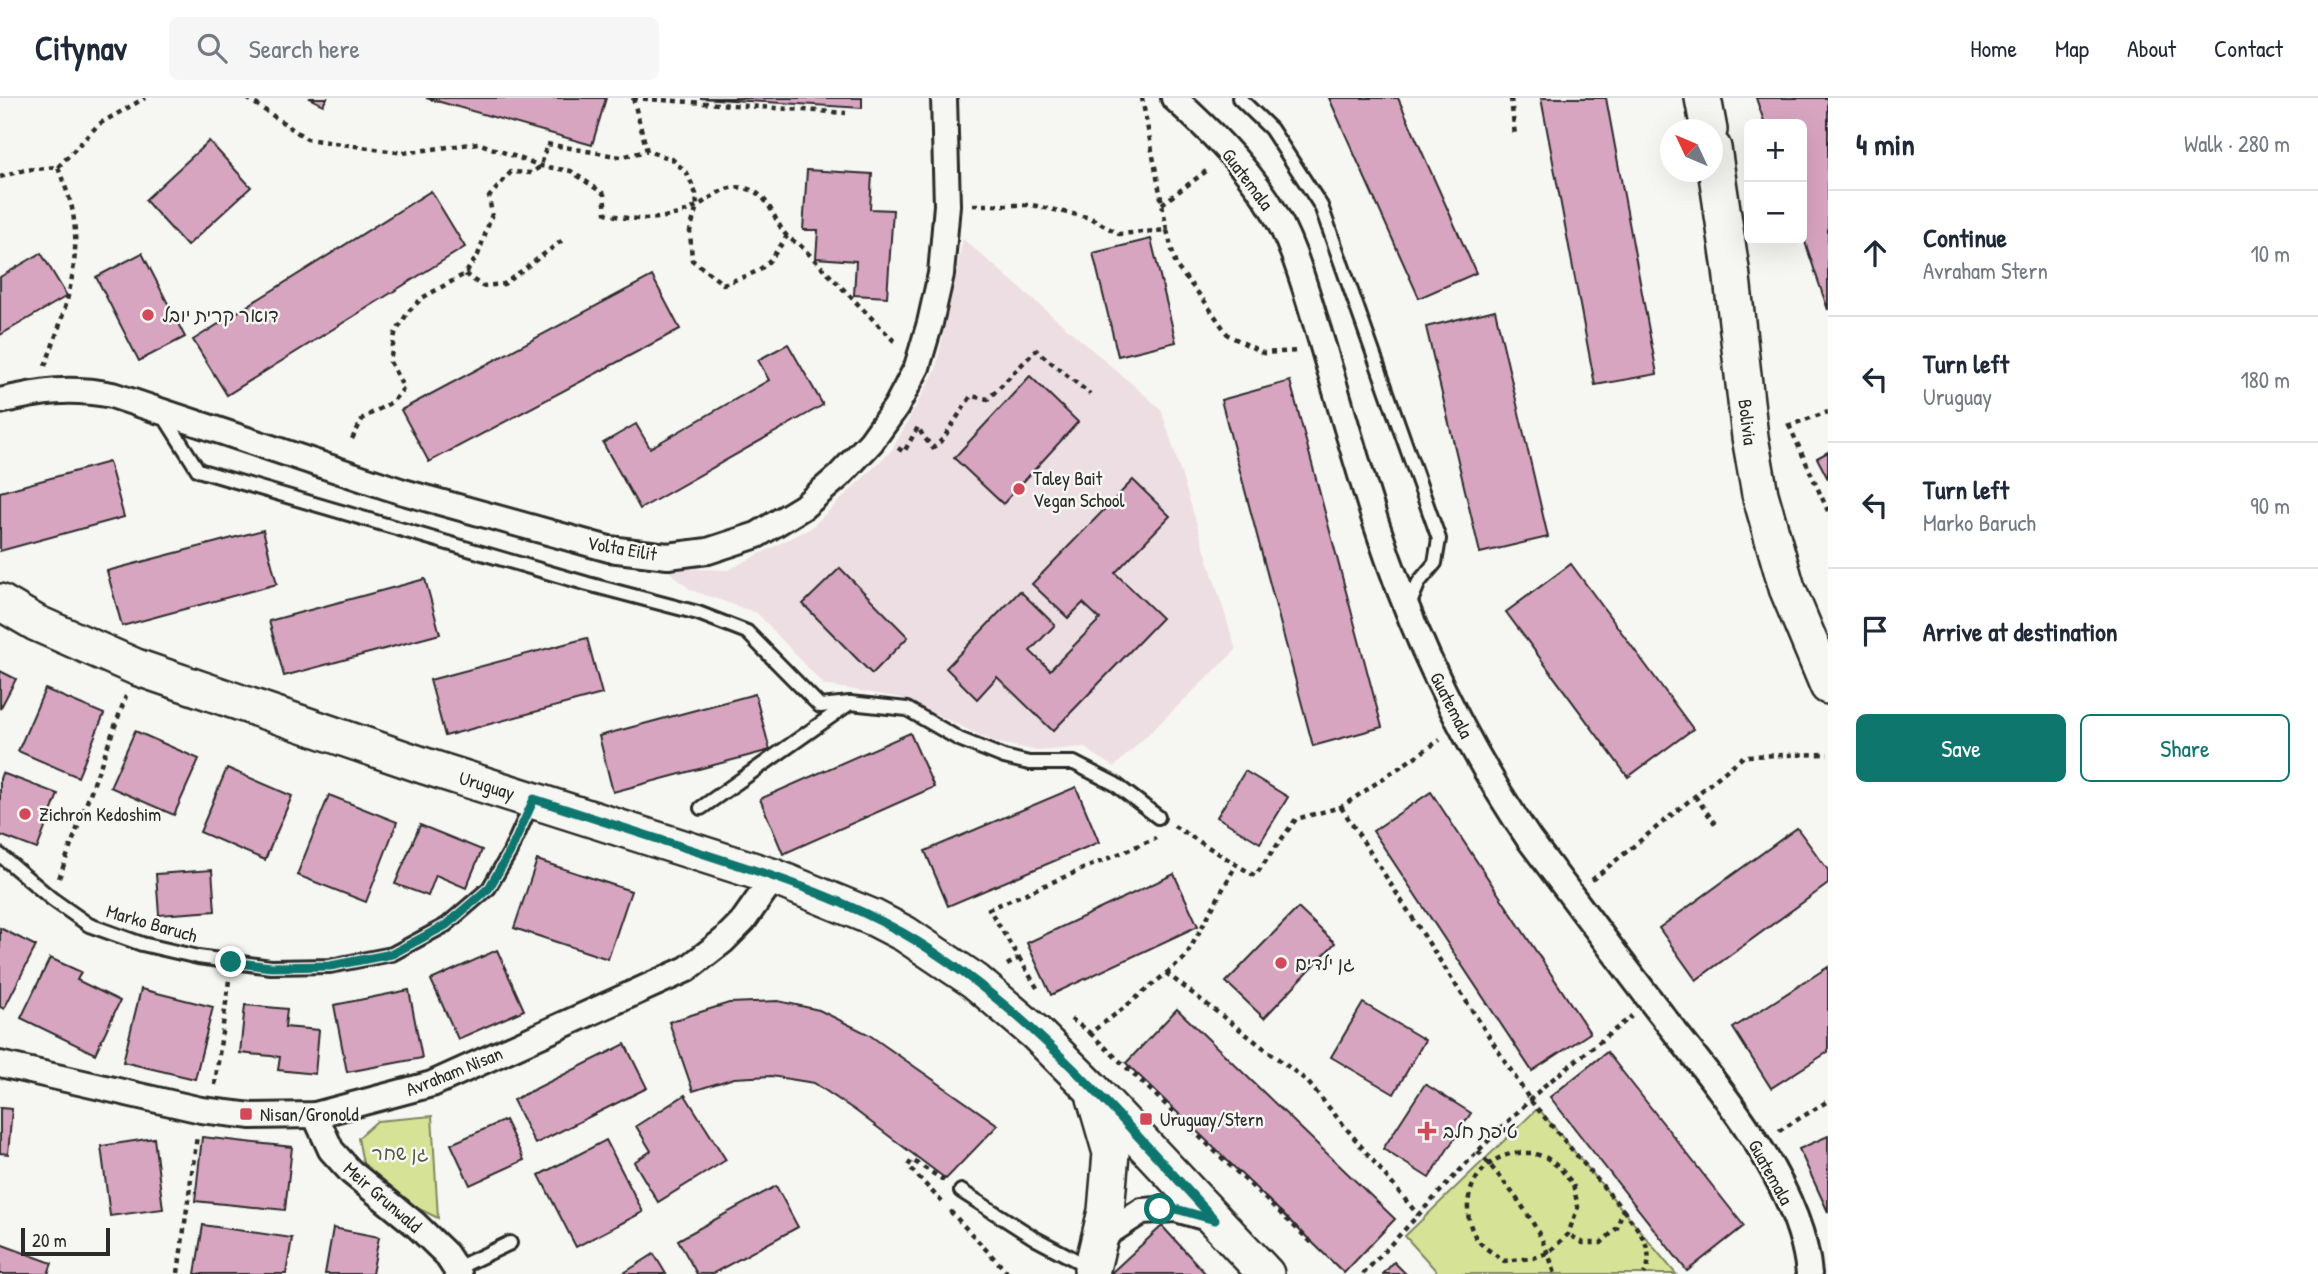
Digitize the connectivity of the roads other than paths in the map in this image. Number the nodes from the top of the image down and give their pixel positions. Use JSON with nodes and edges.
{"nodes":[{"id":1,"x":944,"y":98,"type":"edge"},
{"id":2,"x":1174,"y":98,"type":"edge"},
{"id":3,"x":1239,"y":98,"type":"edge"},
{"id":4,"x":1703,"y":98,"type":"edge"},
{"id":5,"x":1707,"y":119,"type":"edge"},
{"id":6,"x":1718,"y":182,"type":"edge"},
{"id":7,"x":0,"y":401,"type":"edge"},
{"id":8,"x":160,"y":410,"type":"junction"},
{"id":9,"x":0,"y":602,"type":"edge"},
{"id":10,"x":1407,"y":611,"type":"junction"},
{"id":11,"x":1828,"y":686,"type":"edge"},
{"id":12,"x":850,"y":703,"type":"junction"},
{"id":13,"x":534,"y":799,"type":"junction"},
{"id":14,"x":701,"y":808,"type":"dead end"},
{"id":15,"x":1158,"y":817,"type":"road end"},
{"id":16,"x":0,"y":855,"type":"edge"},
{"id":17,"x":774,"y":877,"type":"junction"},
{"id":18,"x":0,"y":1064,"type":"edge"},
{"id":19,"x":1091,"y":1088,"type":"junction"},
{"id":20,"x":315,"y":1115,"type":"junction"},
{"id":21,"x":961,"y":1191,"type":"road end"},
{"id":22,"x":1215,"y":1220,"type":"junction"},
{"id":23,"x":510,"y":1243,"type":"dead end"},
{"id":24,"x":457,"y":1271,"type":"edge"},
{"id":25,"x":1093,"y":1272,"type":"edge"},
{"id":26,"x":1266,"y":1274,"type":"edge"},
{"id":27,"x":1809,"y":1274,"type":"edge"}],
"edges":[{"from":1,"to":8,"type":"street","name":"Volta Eilit"},
{"from":2,"to":10,"type":"street","name":"Guatemala"},
{"from":3,"to":10,"type":"lane"},
{"from":4,"to":5,"type":"street"},
{"from":6,"to":11,"type":"street","name":"Bolivia"},
{"from":7,"to":8,"type":"street","name":"Volta Eilit"},
{"from":8,"to":12,"type":"lane"},
{"from":9,"to":13,"type":"street","name":"Uruguay"},
{"from":10,"to":27,"type":"street","name":"Guatemala"},
{"from":12,"to":14,"type":"lane"},
{"from":12,"to":15,"type":"lane"},
{"from":13,"to":16,"type":"lane","name":"Marko Baruch"},
{"from":13,"to":17,"type":"street","name":"Uruguay"},
{"from":17,"to":19,"type":"street","name":"Uruguay"},
{"from":17,"to":20,"type":"street","name":"Avraham Nisan"},
{"from":18,"to":20,"type":"street","name":"Avraham Nisan"},
{"from":19,"to":22,"type":"street","name":"Uruguay"},
{"from":19,"to":25,"type":"street"},
{"from":20,"to":24,"type":"street","name":"Meir Grunwald"},
{"from":21,"to":25,"type":"lane"},
{"from":22,"to":25,"type":"street"},
{"from":22,"to":26,"type":"street","name":"Uruguay"},
{"from":23,"to":24,"type":"lane"}]}
